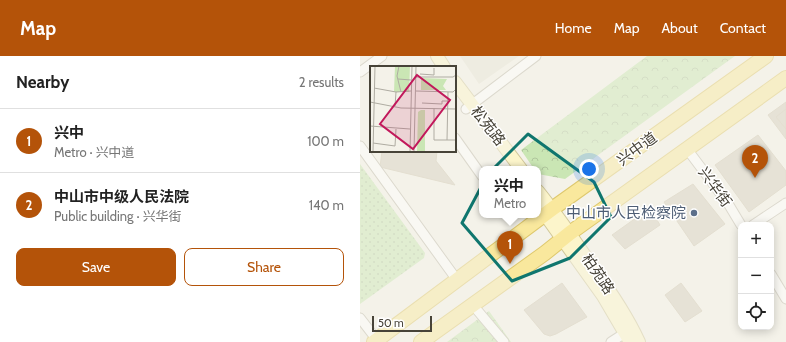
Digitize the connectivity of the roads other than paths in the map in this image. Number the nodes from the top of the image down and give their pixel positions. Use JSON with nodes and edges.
{"nodes":[{"id":1,"x":382,"y":56,"type":"edge"},
{"id":2,"x":428,"y":56,"type":"edge"},
{"id":3,"x":436,"y":56,"type":"edge"},
{"id":4,"x":536,"y":56,"type":"edge"},
{"id":5,"x":766,"y":56,"type":"edge"},
{"id":6,"x":376,"y":65,"type":"edge"},
{"id":7,"x":435,"y":66,"type":"edge"},
{"id":8,"x":443,"y":66,"type":"edge"},
{"id":9,"x":370,"y":68,"type":"edge"},
{"id":10,"x":360,"y":72,"type":"edge"},
{"id":11,"x":786,"y":78,"type":"edge"},
{"id":12,"x":456,"y":84,"type":"edge"},
{"id":13,"x":456,"y":95,"type":"edge"},
{"id":14,"x":468,"y":107,"type":"junction"},
{"id":15,"x":456,"y":139,"type":"edge"},
{"id":16,"x":360,"y":146,"type":"edge"},
{"id":17,"x":687,"y":149,"type":"junction"},
{"id":18,"x":510,"y":166,"type":"edge"},
{"id":19,"x":518,"y":166,"type":"edge"},
{"id":20,"x":479,"y":172,"type":"edge"},
{"id":21,"x":541,"y":199,"type":"edge"},
{"id":22,"x":786,"y":202,"type":"edge"},
{"id":23,"x":545,"y":210,"type":"edge"},
{"id":24,"x":535,"y":218,"type":"edge"},
{"id":25,"x":739,"y":222,"type":"edge"},
{"id":26,"x":757,"y":222,"type":"edge"},
{"id":27,"x":566,"y":236,"type":"junction"},
{"id":28,"x":774,"y":279,"type":"edge"},
{"id":29,"x":457,"y":280,"type":"junction"},
{"id":30,"x":786,"y":299,"type":"edge"},
{"id":31,"x":472,"y":304,"type":"junction"},
{"id":32,"x":360,"y":318,"type":"edge"},
{"id":33,"x":628,"y":337,"type":"edge"},
{"id":34,"x":375,"y":341,"type":"edge"},
{"id":35,"x":421,"y":342,"type":"edge"},
{"id":36,"x":504,"y":342,"type":"edge"},
{"id":37,"x":610,"y":342,"type":"edge"},
{"id":38,"x":640,"y":342,"type":"edge"}],
"edges":[{"from":1,"to":6,"type":"street"},
{"from":2,"to":7,"type":"street"},
{"from":3,"to":8,"type":"street"},
{"from":4,"to":14,"type":"street"},
{"from":5,"to":23,"type":"main road","name":"兴中道"},
{"from":9,"to":10,"type":"street"},
{"from":11,"to":17,"type":"main road","name":"兴中道"},
{"from":12,"to":14,"type":"street","name":"松苑路"},
{"from":13,"to":14,"type":"street","name":"松苑路"},
{"from":14,"to":18,"type":"street","name":"松苑路"},
{"from":14,"to":19,"type":"street","name":"松苑路"},
{"from":15,"to":20,"type":"street"},
{"from":16,"to":29,"type":"street"},
{"from":17,"to":25,"type":"street","name":"兴华街"},
{"from":17,"to":27,"type":"main road","name":"兴中道"},
{"from":21,"to":23,"type":"street"},
{"from":22,"to":26,"type":"street"},
{"from":23,"to":27,"type":"street","name":"柏苑路"},
{"from":24,"to":29,"type":"main road","name":"兴中道"},
{"from":27,"to":31,"type":"main road","name":"兴中道"},
{"from":27,"to":33,"type":"street","name":"柏苑路"},
{"from":27,"to":38,"type":"street","name":"柏苑路"},
{"from":28,"to":30,"type":"street"},
{"from":29,"to":34,"type":"main road","name":"兴中道"},
{"from":31,"to":35,"type":"main road","name":"兴中道"},
{"from":31,"to":36,"type":"street"},
{"from":32,"to":34,"type":"street"},
{"from":33,"to":37,"type":"street"}]}
